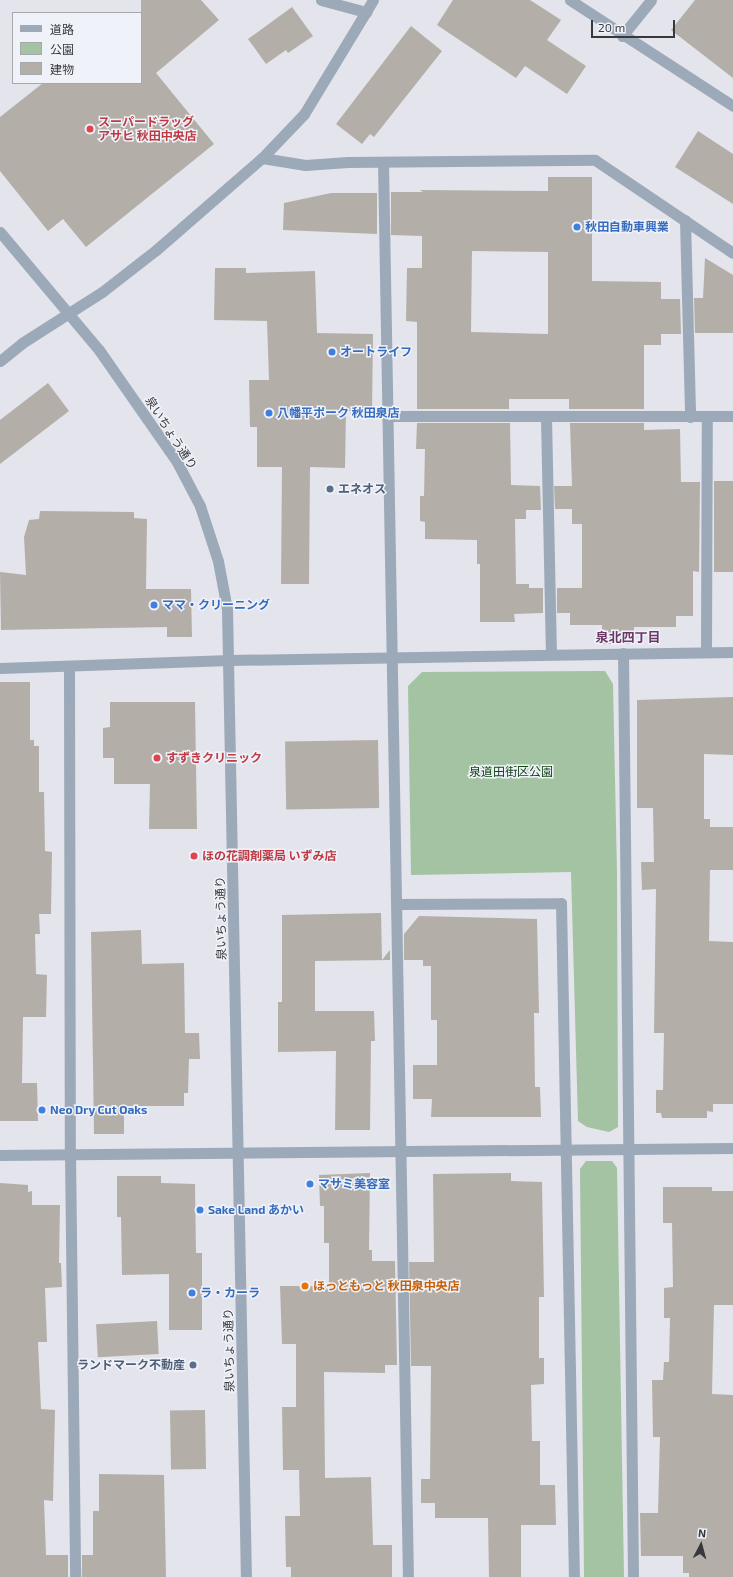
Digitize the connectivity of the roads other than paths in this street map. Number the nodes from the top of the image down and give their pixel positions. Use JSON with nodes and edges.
{"nodes":[{"id":1,"x":321,"y":0,"type":"edge"},
{"id":2,"x":372,"y":0,"type":"edge"},
{"id":3,"x":570,"y":0,"type":"edge"},
{"id":4,"x":651,"y":0,"type":"edge"},
{"id":5,"x":366,"y":12,"type":"junction"},
{"id":6,"x":622,"y":36,"type":"junction"},
{"id":7,"x":733,"y":106,"type":"edge"},
{"id":8,"x":262,"y":158,"type":"junction"},
{"id":9,"x":383,"y":162,"type":"junction"},
{"id":10,"x":685,"y":220,"type":"junction"},
{"id":11,"x":0,"y":232,"type":"edge"},
{"id":12,"x":733,"y":253,"type":"edge"},
{"id":13,"x":66,"y":313,"type":"junction"},
{"id":14,"x":0,"y":361,"type":"edge"},
{"id":15,"x":388,"y":416,"type":"junction"},
{"id":16,"x":733,"y":416,"type":"edge"},
{"id":17,"x":546,"y":417,"type":"junction"},
{"id":18,"x":690,"y":417,"type":"junction"},
{"id":19,"x":706,"y":417,"type":"junction"},
{"id":20,"x":706,"y":652,"type":"junction"},
{"id":21,"x":733,"y":652,"type":"edge"},
{"id":22,"x":623,"y":653,"type":"junction"},
{"id":23,"x":551,"y":654,"type":"junction"},
{"id":24,"x":393,"y":657,"type":"junction"},
{"id":25,"x":230,"y":660,"type":"junction"},
{"id":26,"x":69,"y":667,"type":"junction"},
{"id":27,"x":0,"y":668,"type":"edge"},
{"id":28,"x":398,"y":904,"type":"junction"},
{"id":29,"x":566,"y":1148,"type":"junction"},
{"id":30,"x":733,"y":1148,"type":"edge"},
{"id":31,"x":627,"y":1149,"type":"junction"},
{"id":32,"x":400,"y":1150,"type":"junction"},
{"id":33,"x":237,"y":1153,"type":"junction"},
{"id":34,"x":70,"y":1154,"type":"junction"},
{"id":35,"x":0,"y":1155,"type":"edge"},
{"id":36,"x":75,"y":1577,"type":"edge"},
{"id":37,"x":246,"y":1577,"type":"edge"},
{"id":38,"x":408,"y":1577,"type":"edge"},
{"id":39,"x":574,"y":1577,"type":"edge"},
{"id":40,"x":633,"y":1577,"type":"edge"}],
"edges":[{"from":1,"to":5,"type":"street"},
{"from":2,"to":5,"type":"street"},
{"from":3,"to":6,"type":"street"},
{"from":4,"to":6,"type":"street"},
{"from":5,"to":8,"type":"street"},
{"from":6,"to":7,"type":"street"},
{"from":8,"to":9,"type":"street"},
{"from":8,"to":13,"type":"street"},
{"from":9,"to":10,"type":"street"},
{"from":9,"to":15,"type":"street"},
{"from":10,"to":12,"type":"street"},
{"from":10,"to":18,"type":"street"},
{"from":11,"to":13,"type":"street","name":"泉いちょう通り"},
{"from":13,"to":14,"type":"street"},
{"from":13,"to":25,"type":"street","name":"泉いちょう通り"},
{"from":15,"to":17,"type":"street"},
{"from":15,"to":24,"type":"street"},
{"from":16,"to":19,"type":"street"},
{"from":17,"to":18,"type":"street"},
{"from":17,"to":23,"type":"street"},
{"from":18,"to":19,"type":"street"},
{"from":19,"to":20,"type":"street"},
{"from":20,"to":21,"type":"street"},
{"from":20,"to":22,"type":"street"},
{"from":22,"to":23,"type":"street"},
{"from":22,"to":31,"type":"street"},
{"from":23,"to":24,"type":"street"},
{"from":24,"to":25,"type":"street"},
{"from":24,"to":28,"type":"street"},
{"from":25,"to":26,"type":"street"},
{"from":25,"to":33,"type":"street","name":"泉いちょう通り"},
{"from":26,"to":27,"type":"street"},
{"from":26,"to":34,"type":"street"},
{"from":28,"to":29,"type":"street"},
{"from":28,"to":32,"type":"street"},
{"from":29,"to":31,"type":"street"},
{"from":29,"to":32,"type":"street"},
{"from":29,"to":39,"type":"street"},
{"from":30,"to":31,"type":"street"},
{"from":31,"to":40,"type":"street"},
{"from":32,"to":33,"type":"street"},
{"from":32,"to":38,"type":"street"},
{"from":33,"to":34,"type":"street"},
{"from":33,"to":37,"type":"street","name":"泉いちょう通り"},
{"from":34,"to":35,"type":"street"},
{"from":34,"to":36,"type":"street"}]}
